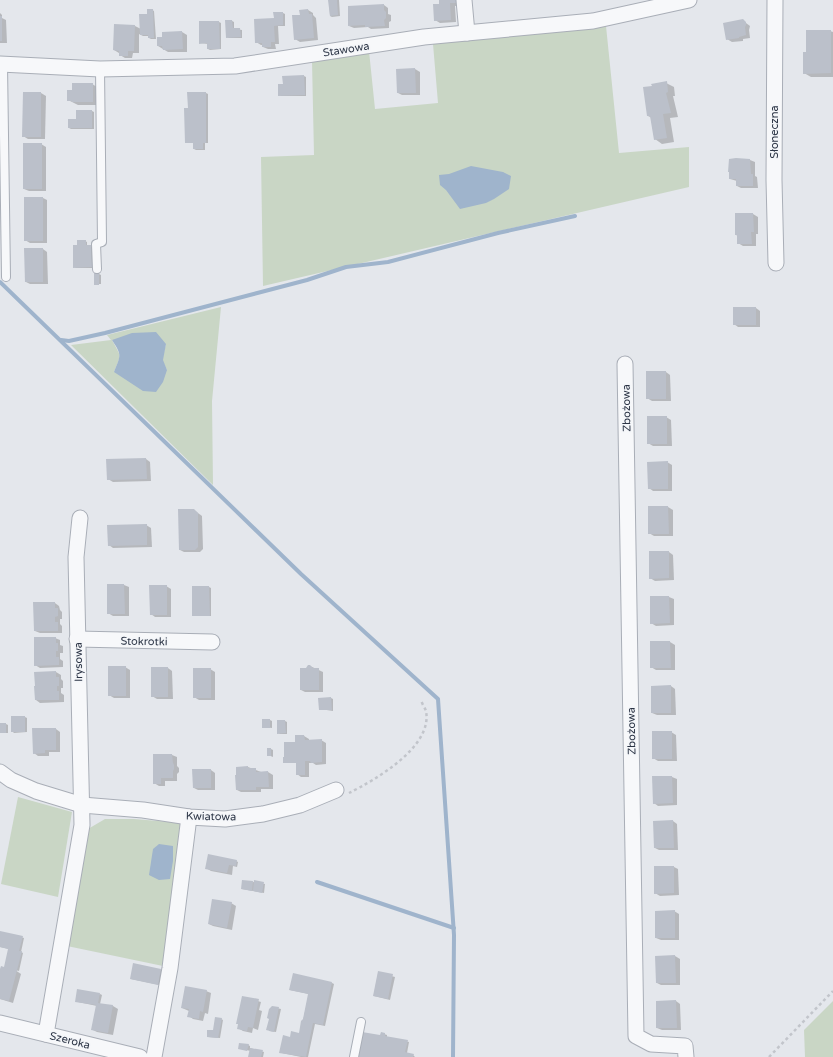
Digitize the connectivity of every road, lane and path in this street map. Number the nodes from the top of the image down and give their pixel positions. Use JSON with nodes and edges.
{"nodes":[{"id":1,"x":464,"y":0,"type":"edge"},
{"id":2,"x":689,"y":0,"type":"edge"},
{"id":3,"x":775,"y":0,"type":"edge"},
{"id":4,"x":467,"y":33,"type":"junction"},
{"id":5,"x":2,"y":64,"type":"edge"},
{"id":6,"x":100,"y":69,"type":"junction"},
{"id":7,"x":776,"y":263,"type":"dead end"},
{"id":8,"x":97,"y":270,"type":"dead end"},
{"id":9,"x":6,"y":277,"type":"dead end"},
{"id":10,"x":625,"y":364,"type":"dead end"},
{"id":11,"x":80,"y":518,"type":"dead end"},
{"id":12,"x":77,"y":639,"type":"junction"},
{"id":13,"x":212,"y":642,"type":"dead end"},
{"id":14,"x":421,"y":700,"type":"dead end"},
{"id":15,"x":0,"y":772,"type":"edge"},
{"id":16,"x":336,"y":790,"type":"joint"},
{"id":17,"x":82,"y":805,"type":"junction"},
{"id":18,"x":189,"y":817,"type":"junction"},
{"id":19,"x":833,"y":991,"type":"edge"},
{"id":20,"x":361,"y":1022,"type":"dead end"},
{"id":21,"x":0,"y":1023,"type":"edge"},
{"id":22,"x":46,"y":1034,"type":"junction"},
{"id":23,"x":140,"y":1057,"type":"edge"},
{"id":24,"x":154,"y":1057,"type":"edge"},
{"id":25,"x":354,"y":1057,"type":"edge"},
{"id":26,"x":686,"y":1057,"type":"edge"},
{"id":27,"x":769,"y":1057,"type":"edge"}],
"edges":[{"from":1,"to":4,"type":"street"},
{"from":2,"to":4,"type":"street","name":"Stawowa"},
{"from":3,"to":7,"type":"street","name":"Słoneczna"},
{"from":4,"to":6,"type":"street","name":"Stawowa"},
{"from":5,"to":6,"type":"street","name":"Stawowa"},
{"from":5,"to":9,"type":"lane"},
{"from":6,"to":8,"type":"lane"},
{"from":10,"to":26,"type":"street","name":"Zbożowa"},
{"from":11,"to":12,"type":"street","name":"Irysowa"},
{"from":12,"to":13,"type":"street","name":"Stokrotki"},
{"from":12,"to":17,"type":"street","name":"Irysowa"},
{"from":14,"to":16,"type":"path"},
{"from":15,"to":17,"type":"street","name":"Kwiatowa"},
{"from":16,"to":18,"type":"street","name":"Kwiatowa"},
{"from":17,"to":18,"type":"street","name":"Kwiatowa"},
{"from":17,"to":22,"type":"street"},
{"from":18,"to":24,"type":"street"},
{"from":19,"to":27,"type":"path"},
{"from":20,"to":25,"type":"lane"},
{"from":21,"to":22,"type":"street","name":"Szeroka"},
{"from":22,"to":23,"type":"street","name":"Szeroka"}]}
